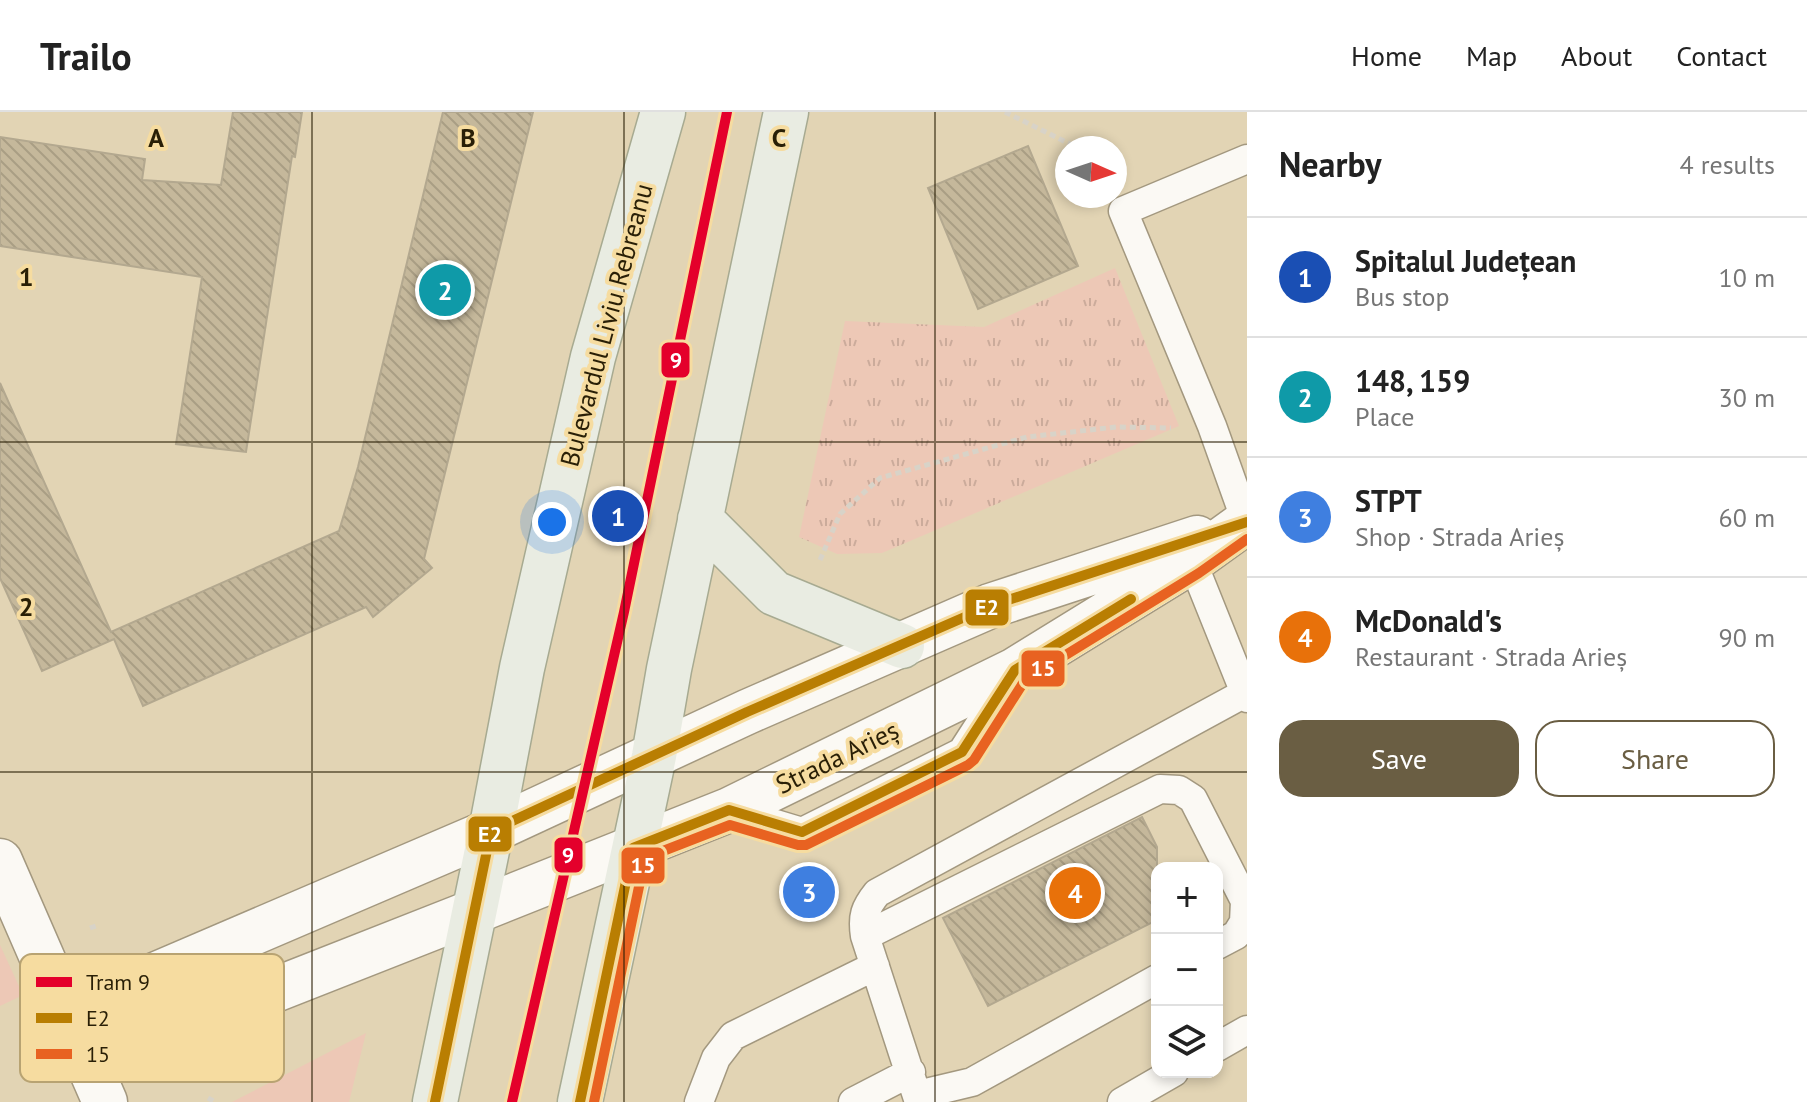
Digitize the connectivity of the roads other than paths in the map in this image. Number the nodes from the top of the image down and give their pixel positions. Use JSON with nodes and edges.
{"nodes":[{"id":1,"x":663,"y":112,"type":"edge"},
{"id":2,"x":786,"y":112,"type":"edge"},
{"id":3,"x":1247,"y":159,"type":"edge"},
{"id":4,"x":700,"y":519,"type":"junction"},
{"id":5,"x":1247,"y":522,"type":"edge"},
{"id":6,"x":1192,"y":561,"type":"junction"},
{"id":7,"x":902,"y":646,"type":"junction"},
{"id":8,"x":1246,"y":695,"type":"edge"},
{"id":9,"x":654,"y":756,"type":"junction"},
{"id":10,"x":491,"y":831,"type":"junction"},
{"id":11,"x":633,"y":848,"type":"junction"},
{"id":12,"x":0,"y":861,"type":"edge"},
{"id":13,"x":473,"y":912,"type":"junction"},
{"id":14,"x":865,"y":936,"type":"junction"},
{"id":15,"x":1223,"y":942,"type":"edge"},
{"id":16,"x":40,"y":954,"type":"edge"},
{"id":17,"x":204,"y":954,"type":"edge"},
{"id":18,"x":875,"y":966,"type":"junction"},
{"id":19,"x":1151,"y":982,"type":"edge"},
{"id":20,"x":284,"y":998,"type":"edge"},
{"id":21,"x":1247,"y":1030,"type":"edge"},
{"id":22,"x":1223,"y":1044,"type":"edge"},
{"id":23,"x":1164,"y":1078,"type":"edge"},
{"id":24,"x":916,"y":1090,"type":"edge"},
{"id":25,"x":435,"y":1102,"type":"edge"},
{"id":26,"x":580,"y":1102,"type":"edge"},
{"id":27,"x":699,"y":1102,"type":"edge"},
{"id":28,"x":853,"y":1102,"type":"edge"},
{"id":29,"x":1122,"y":1102,"type":"edge"}],
"edges":[{"from":1,"to":10,"type":"main road","name":"Bulevardul Liviu Rebreanu"},
{"from":2,"to":4,"type":"main road"},
{"from":3,"to":5,"type":"lane"},
{"from":4,"to":7,"type":"main road"},
{"from":4,"to":9,"type":"main road"},
{"from":5,"to":6,"type":"main road","name":"Strada Arieș"},
{"from":5,"to":7,"type":"main road"},
{"from":6,"to":8,"type":"lane"},
{"from":6,"to":11,"type":"main road","name":"Strada Arieș"},
{"from":7,"to":9,"type":"main road"},
{"from":8,"to":14,"type":"lane"},
{"from":9,"to":10,"type":"main road"},
{"from":9,"to":11,"type":"main road"},
{"from":10,"to":13,"type":"main road","name":"Bulevardul Liviu Rebreanu"},
{"from":10,"to":17,"type":"main road"},
{"from":11,"to":13,"type":"main road","name":"Strada Arieș"},
{"from":11,"to":26,"type":"main road"},
{"from":12,"to":16,"type":"main road"},
{"from":13,"to":20,"type":"main road","name":"Strada Arieș"},
{"from":13,"to":25,"type":"main road","name":"Bulevardul Liviu Rebreanu"},
{"from":14,"to":15,"type":"lane"},
{"from":14,"to":18,"type":"lane"},
{"from":18,"to":24,"type":"lane"},
{"from":18,"to":27,"type":"lane"},
{"from":19,"to":24,"type":"lane"},
{"from":21,"to":22,"type":"lane"},
{"from":23,"to":29,"type":"lane"},
{"from":24,"to":28,"type":"lane"}]}
